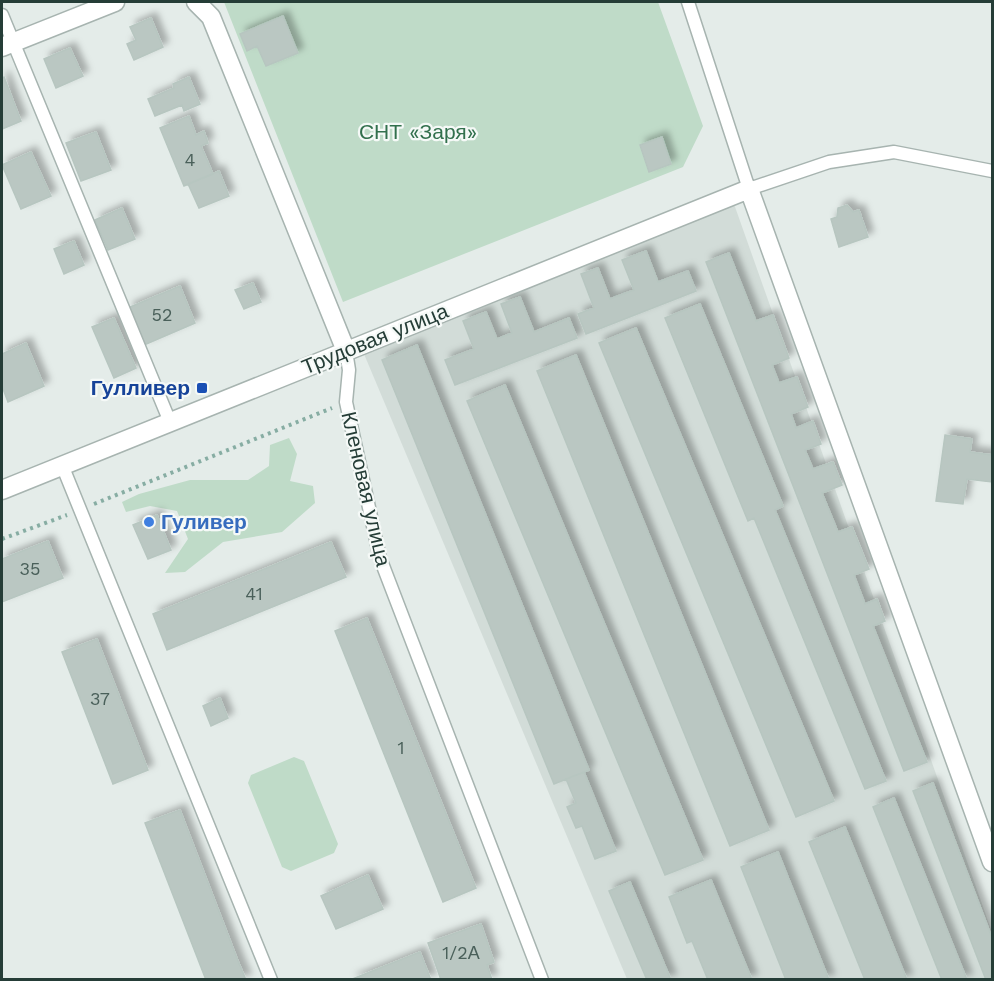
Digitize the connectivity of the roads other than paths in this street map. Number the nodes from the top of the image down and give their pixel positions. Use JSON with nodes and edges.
{"nodes":[{"id":1,"x":115,"y":2,"type":"edge"},
{"id":2,"x":196,"y":2,"type":"edge"},
{"id":3,"x":688,"y":2,"type":"edge"},
{"id":4,"x":2,"y":15,"type":"edge"},
{"id":5,"x":7,"y":45,"type":"edge"},
{"id":6,"x":993,"y":171,"type":"edge"},
{"id":7,"x":749,"y":189,"type":"junction"},
{"id":8,"x":346,"y":351,"type":"junction"},
{"id":9,"x":170,"y":422,"type":"junction"},
{"id":10,"x":62,"y":465,"type":"junction"},
{"id":11,"x":4,"y":483,"type":"edge"},
{"id":12,"x":993,"y":862,"type":"edge"},
{"id":13,"x":271,"y":980,"type":"edge"},
{"id":14,"x":542,"y":980,"type":"edge"}],
"edges":[{"from":1,"to":5,"type":"street"},
{"from":2,"to":8,"type":"street","name":"Кленовая улица"},
{"from":3,"to":7,"type":"lane"},
{"from":4,"to":5,"type":"lane"},
{"from":5,"to":9,"type":"lane"},
{"from":6,"to":7,"type":"lane"},
{"from":7,"to":8,"type":"street","name":"Трудовая улица"},
{"from":7,"to":12,"type":"street"},
{"from":8,"to":9,"type":"street","name":"Трудовая улица"},
{"from":8,"to":14,"type":"lane","name":"Кленовая улица"},
{"from":9,"to":10,"type":"street","name":"Трудовая улица"},
{"from":10,"to":11,"type":"street","name":"Трудовая улица"},
{"from":10,"to":13,"type":"lane"}]}
